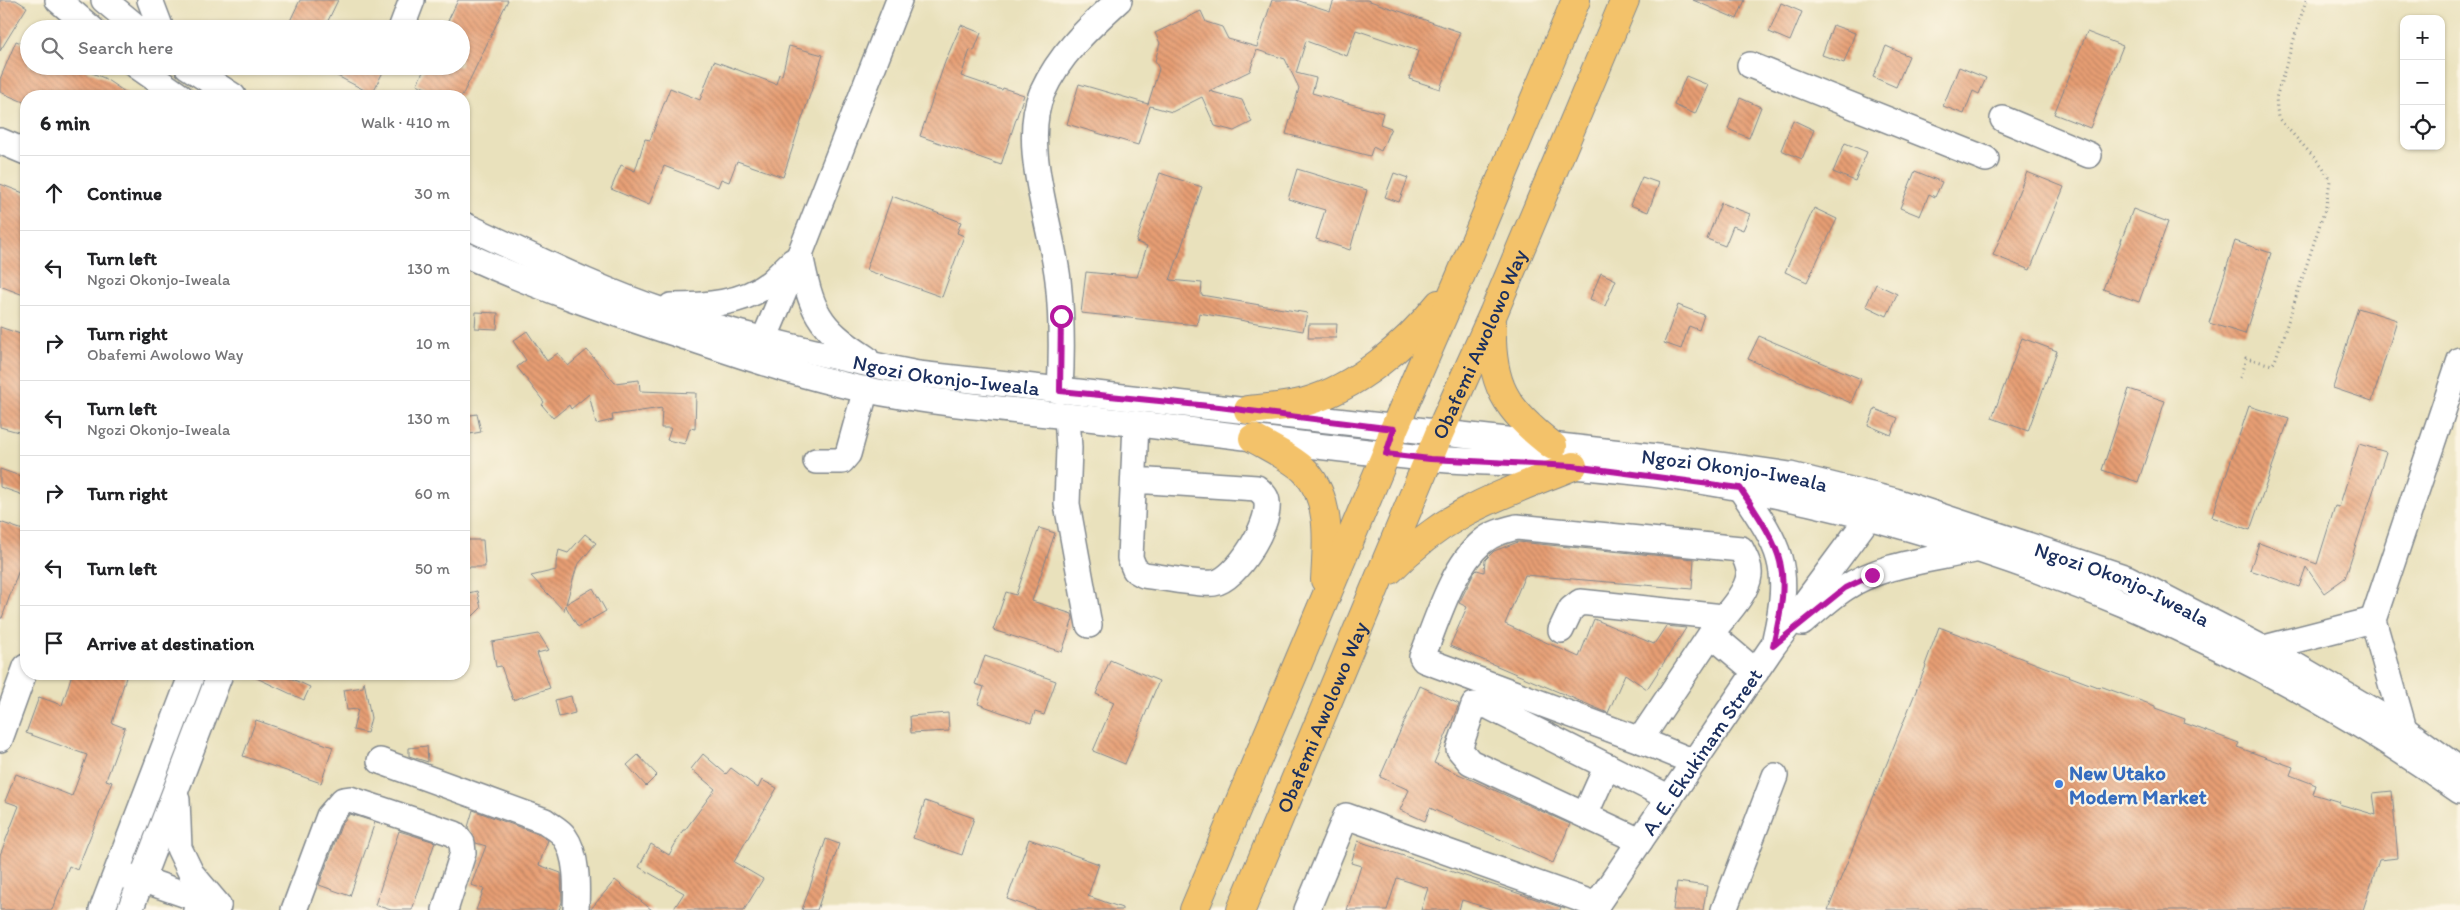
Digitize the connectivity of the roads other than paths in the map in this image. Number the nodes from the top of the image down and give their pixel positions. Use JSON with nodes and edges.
{"nodes":[{"id":1,"x":104,"y":0,"type":"edge"},
{"id":2,"x":150,"y":0,"type":"edge"},
{"id":3,"x":412,"y":0,"type":"edge"},
{"id":4,"x":899,"y":0,"type":"edge"},
{"id":5,"x":1119,"y":0,"type":"edge"},
{"id":6,"x":1576,"y":0,"type":"edge"},
{"id":7,"x":1625,"y":0,"type":"edge"},
{"id":8,"x":69,"y":3,"type":"edge"},
{"id":9,"x":84,"y":20,"type":"edge"},
{"id":10,"x":128,"y":20,"type":"edge"},
{"id":11,"x":158,"y":20,"type":"edge"},
{"id":12,"x":404,"y":20,"type":"edge"},
{"id":13,"x":1750,"y":65,"type":"dead end"},
{"id":14,"x":150,"y":75,"type":"edge"},
{"id":15,"x":201,"y":75,"type":"edge"},
{"id":16,"x":171,"y":90,"type":"edge"},
{"id":17,"x":224,"y":90,"type":"edge"},
{"id":18,"x":2003,"y":119,"type":"dead end"},
{"id":19,"x":0,"y":141,"type":"edge"},
{"id":20,"x":20,"y":149,"type":"edge"},
{"id":21,"x":2089,"y":155,"type":"dead end"},
{"id":22,"x":1986,"y":159,"type":"dead end"},
{"id":23,"x":470,"y":228,"type":"edge"},
{"id":24,"x":800,"y":254,"type":"junction"},
{"id":25,"x":470,"y":257,"type":"edge"},
{"id":26,"x":490,"y":266,"type":"junction"},
{"id":27,"x":470,"y":267,"type":"edge"},
{"id":28,"x":1460,"y":277,"type":"junction"},
{"id":29,"x":650,"y":306,"type":"junction"},
{"id":30,"x":1493,"y":314,"type":"junction"},
{"id":31,"x":759,"y":350,"type":"junction"},
{"id":32,"x":2460,"y":360,"type":"edge"},
{"id":33,"x":878,"y":366,"type":"junction"},
{"id":34,"x":866,"y":390,"type":"junction"},
{"id":35,"x":1060,"y":391,"type":"junction"},
{"id":36,"x":1248,"y":410,"type":"junction"},
{"id":37,"x":1067,"y":416,"type":"junction"},
{"id":38,"x":1136,"y":424,"type":"junction"},
{"id":39,"x":1439,"y":434,"type":"junction"},
{"id":40,"x":1253,"y":438,"type":"junction"},
{"id":41,"x":1390,"y":441,"type":"junction"},
{"id":42,"x":1553,"y":446,"type":"junction"},
{"id":43,"x":1430,"y":459,"type":"junction"},
{"id":44,"x":816,"y":462,"type":"dead end"},
{"id":45,"x":1573,"y":466,"type":"junction"},
{"id":46,"x":1134,"y":480,"type":"junction"},
{"id":47,"x":1740,"y":488,"type":"junction"},
{"id":48,"x":1876,"y":508,"type":"junction"},
{"id":49,"x":1978,"y":549,"type":"junction"},
{"id":50,"x":1380,"y":580,"type":"junction"},
{"id":51,"x":1323,"y":601,"type":"junction"},
{"id":52,"x":2373,"y":620,"type":"junction"},
{"id":53,"x":1089,"y":625,"type":"dead end"},
{"id":54,"x":1717,"y":626,"type":"junction"},
{"id":55,"x":1561,"y":630,"type":"dead end"},
{"id":56,"x":1773,"y":646,"type":"junction"},
{"id":57,"x":2264,"y":648,"type":"junction"},
{"id":58,"x":1756,"y":672,"type":"junction"},
{"id":59,"x":21,"y":680,"type":"edge"},
{"id":60,"x":190,"y":680,"type":"edge"},
{"id":61,"x":218,"y":680,"type":"edge"},
{"id":62,"x":2404,"y":729,"type":"junction"},
{"id":63,"x":2,"y":730,"type":"edge"},
{"id":64,"x":1640,"y":740,"type":"junction"},
{"id":65,"x":380,"y":761,"type":"dead end"},
{"id":66,"x":1694,"y":762,"type":"junction"},
{"id":67,"x":1606,"y":766,"type":"junction"},
{"id":68,"x":2460,"y":770,"type":"edge"},
{"id":69,"x":1775,"y":776,"type":"dead end"},
{"id":70,"x":176,"y":788,"type":"junction"},
{"id":71,"x":2460,"y":791,"type":"edge"},
{"id":72,"x":1670,"y":798,"type":"junction"},
{"id":73,"x":1584,"y":815,"type":"junction"},
{"id":74,"x":1640,"y":841,"type":"junction"},
{"id":75,"x":116,"y":874,"type":"junction"},
{"id":76,"x":142,"y":879,"type":"junction"},
{"id":77,"x":1595,"y":907,"type":"edge"},
{"id":78,"x":215,"y":909,"type":"edge"},
{"id":79,"x":102,"y":910,"type":"edge"},
{"id":80,"x":130,"y":910,"type":"edge"},
{"id":81,"x":294,"y":910,"type":"edge"},
{"id":82,"x":445,"y":910,"type":"edge"},
{"id":83,"x":576,"y":910,"type":"edge"},
{"id":84,"x":1194,"y":910,"type":"edge"},
{"id":85,"x":1241,"y":910,"type":"edge"},
{"id":86,"x":1307,"y":910,"type":"edge"},
{"id":87,"x":1724,"y":910,"type":"edge"}],
"edges":[{"from":1,"to":10,"type":"street"},
{"from":2,"to":11,"type":"street"},
{"from":3,"to":12,"type":"street"},
{"from":4,"to":24,"type":"street"},
{"from":5,"to":35,"type":"street"},
{"from":6,"to":28,"type":"main road","name":"Obafemi Awolowo Way"},
{"from":7,"to":30,"type":"main road","name":"Obafemi Awolowo Way"},
{"from":8,"to":9,"type":"street"},
{"from":13,"to":22,"type":"street"},
{"from":14,"to":16,"type":"street"},
{"from":15,"to":17,"type":"street"},
{"from":18,"to":21,"type":"street"},
{"from":19,"to":20,"type":"street"},
{"from":23,"to":29,"type":"street","name":"Ngozi Okonjo-Iweala"},
{"from":24,"to":29,"type":"street"},
{"from":24,"to":31,"type":"street"},
{"from":24,"to":33,"type":"street"},
{"from":25,"to":26,"type":"street","name":"Ngozi Okonjo-Iweala"},
{"from":26,"to":27,"type":"street"},
{"from":26,"to":31,"type":"street","name":"Ngozi Okonjo-Iweala"},
{"from":28,"to":36,"type":"main road"},
{"from":28,"to":41,"type":"main road","name":"Obafemi Awolowo Way"},
{"from":29,"to":31,"type":"street","name":"Ngozi Okonjo-Iweala"},
{"from":30,"to":39,"type":"main road","name":"Obafemi Awolowo Way"},
{"from":30,"to":42,"type":"main road"},
{"from":31,"to":33,"type":"street","name":"Ngozi Okonjo-Iweala"},
{"from":31,"to":34,"type":"street","name":"Ngozi Okonjo-Iweala"},
{"from":32,"to":52,"type":"street"},
{"from":33,"to":35,"type":"street","name":"Ngozi Okonjo-Iweala"},
{"from":34,"to":37,"type":"street","name":"Ngozi Okonjo-Iweala"},
{"from":34,"to":44,"type":"street"},
{"from":35,"to":36,"type":"street","name":"Ngozi Okonjo-Iweala"},
{"from":36,"to":41,"type":"street","name":"Ngozi Okonjo-Iweala"},
{"from":37,"to":38,"type":"street","name":"Ngozi Okonjo-Iweala"},
{"from":37,"to":53,"type":"street"},
{"from":38,"to":40,"type":"street","name":"Ngozi Okonjo-Iweala"},
{"from":38,"to":46,"type":"street"},
{"from":39,"to":41,"type":"street","name":"Ngozi Okonjo-Iweala"},
{"from":39,"to":42,"type":"street","name":"Ngozi Okonjo-Iweala"},
{"from":39,"to":43,"type":"main road","name":"Obafemi Awolowo Way"},
{"from":40,"to":41,"type":"street","name":"Ngozi Okonjo-Iweala"},
{"from":40,"to":51,"type":"main road"},
{"from":41,"to":43,"type":"street","name":"Ngozi Okonjo-Iweala"},
{"from":41,"to":51,"type":"main road","name":"Obafemi Awolowo Way"},
{"from":42,"to":48,"type":"street","name":"Ngozi Okonjo-Iweala"},
{"from":43,"to":45,"type":"street","name":"Ngozi Okonjo-Iweala"},
{"from":43,"to":50,"type":"main road","name":"Obafemi Awolowo Way"},
{"from":45,"to":47,"type":"street","name":"Ngozi Okonjo-Iweala"},
{"from":45,"to":50,"type":"main road"},
{"from":46,"to":46,"type":"street"},
{"from":47,"to":48,"type":"street","name":"Ngozi Okonjo-Iweala"},
{"from":47,"to":56,"type":"street"},
{"from":48,"to":49,"type":"street","name":"Ngozi Okonjo-Iweala"},
{"from":48,"to":56,"type":"street","name":"A. E. Ekukinam Street"},
{"from":48,"to":57,"type":"street","name":"Ngozi Okonjo-Iweala"},
{"from":49,"to":56,"type":"street"},
{"from":49,"to":71,"type":"street","name":"Ngozi Okonjo-Iweala"},
{"from":50,"to":85,"type":"main road","name":"Obafemi Awolowo Way"},
{"from":51,"to":84,"type":"main road","name":"Obafemi Awolowo Way"},
{"from":52,"to":57,"type":"street"},
{"from":52,"to":62,"type":"street"},
{"from":54,"to":55,"type":"street"},
{"from":54,"to":58,"type":"street"},
{"from":54,"to":64,"type":"street"},
{"from":54,"to":64,"type":"street"},
{"from":56,"to":58,"type":"street","name":"A. E. Ekukinam Street"},
{"from":57,"to":62,"type":"street","name":"Ngozi Okonjo-Iweala"},
{"from":58,"to":66,"type":"street","name":"A. E. Ekukinam Street"},
{"from":59,"to":63,"type":"street"},
{"from":60,"to":75,"type":"street"},
{"from":61,"to":70,"type":"street"},
{"from":62,"to":68,"type":"street","name":"Ngozi Okonjo-Iweala"},
{"from":64,"to":66,"type":"street"},
{"from":65,"to":83,"type":"street"},
{"from":66,"to":72,"type":"street","name":"A. E. Ekukinam Street"},
{"from":67,"to":72,"type":"street"},
{"from":67,"to":73,"type":"street"},
{"from":67,"to":73,"type":"street"},
{"from":69,"to":87,"type":"street"},
{"from":70,"to":76,"type":"street"},
{"from":70,"to":78,"type":"street"},
{"from":72,"to":74,"type":"street","name":"A. E. Ekukinam Street"},
{"from":73,"to":74,"type":"street"},
{"from":74,"to":77,"type":"street","name":"A. E. Ekukinam Street"},
{"from":75,"to":76,"type":"street"},
{"from":75,"to":79,"type":"street"},
{"from":76,"to":78,"type":"street"},
{"from":76,"to":80,"type":"street"},
{"from":77,"to":86,"type":"street"},
{"from":81,"to":82,"type":"street"}]}
